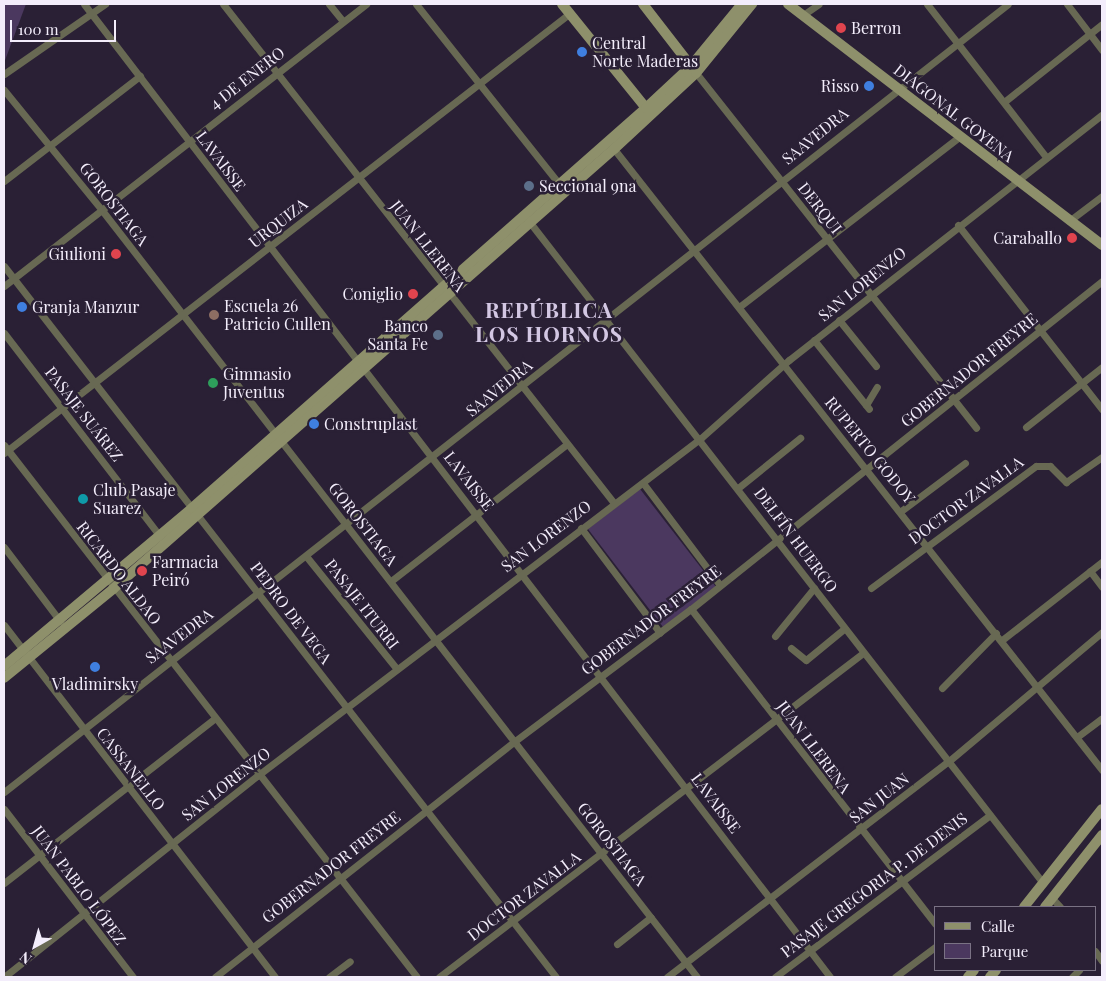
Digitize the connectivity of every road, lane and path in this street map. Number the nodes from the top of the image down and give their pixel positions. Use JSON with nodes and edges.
{"nodes":[{"id":1,"x":84,"y":4,"type":"edge"},
{"id":2,"x":105,"y":4,"type":"edge"},
{"id":3,"x":223,"y":4,"type":"edge"},
{"id":4,"x":329,"y":4,"type":"edge"},
{"id":5,"x":366,"y":4,"type":"edge"},
{"id":6,"x":416,"y":4,"type":"edge"},
{"id":7,"x":562,"y":4,"type":"edge"},
{"id":8,"x":643,"y":4,"type":"edge"},
{"id":9,"x":742,"y":4,"type":"edge"},
{"id":10,"x":752,"y":4,"type":"edge"},
{"id":11,"x":788,"y":4,"type":"edge"},
{"id":12,"x":819,"y":4,"type":"edge"},
{"id":13,"x":927,"y":4,"type":"edge"},
{"id":14,"x":1008,"y":4,"type":"edge"},
{"id":15,"x":1067,"y":4,"type":"edge"},
{"id":16,"x":90,"y":12,"type":"junction"},
{"id":17,"x":570,"y":14,"type":"junction"},
{"id":18,"x":803,"y":15,"type":"junction"},
{"id":19,"x":343,"y":21,"type":"junction"},
{"id":20,"x":1102,"y":24,"type":"edge"},
{"id":21,"x":1090,"y":34,"type":"junction"},
{"id":22,"x":957,"y":42,"type":"junction"},
{"id":23,"x":1102,"y":50,"type":"edge"},
{"id":24,"x":694,"y":70,"type":"junction"},
{"id":25,"x":277,"y":72,"type":"junction"},
{"id":26,"x":4,"y":74,"type":"edge"},
{"id":27,"x":140,"y":76,"type":"junction"},
{"id":28,"x":479,"y":84,"type":"junction"},
{"id":29,"x":896,"y":88,"type":"junction"},
{"id":30,"x":4,"y":90,"type":"edge"},
{"id":31,"x":1004,"y":102,"type":"junction"},
{"id":32,"x":649,"y":112,"type":"junction"},
{"id":33,"x":1102,"y":115,"type":"edge"},
{"id":34,"x":960,"y":136,"type":"junction"},
{"id":35,"x":189,"y":141,"type":"junction"},
{"id":36,"x":50,"y":146,"type":"junction"},
{"id":37,"x":614,"y":149,"type":"junction"},
{"id":38,"x":1046,"y":157,"type":"junction"},
{"id":39,"x":357,"y":178,"type":"junction"},
{"id":40,"x":1015,"y":180,"type":"junction"},
{"id":41,"x":4,"y":181,"type":"edge"},
{"id":42,"x":781,"y":181,"type":"junction"},
{"id":43,"x":559,"y":184,"type":"junction"},
{"id":44,"x":1102,"y":196,"type":"edge"},
{"id":45,"x":101,"y":209,"type":"junction"},
{"id":46,"x":527,"y":220,"type":"junction"},
{"id":47,"x":1069,"y":221,"type":"junction"},
{"id":48,"x":958,"y":225,"type":"junction"},
{"id":49,"x":825,"y":238,"type":"junction"},
{"id":50,"x":1102,"y":244,"type":"edge"},
{"id":51,"x":270,"y":247,"type":"junction"},
{"id":52,"x":693,"y":250,"type":"junction"},
{"id":53,"x":4,"y":266,"type":"edge"},
{"id":54,"x":13,"y":278,"type":"junction"},
{"id":55,"x":1102,"y":282,"type":"edge"},
{"id":56,"x":4,"y":286,"type":"edge"},
{"id":57,"x":445,"y":291,"type":"junction"},
{"id":58,"x":870,"y":296,"type":"junction"},
{"id":59,"x":739,"y":307,"type":"junction"},
{"id":60,"x":183,"y":316,"type":"junction"},
{"id":61,"x":607,"y":319,"type":"junction"},
{"id":62,"x":840,"y":320,"type":"junction"},
{"id":63,"x":1041,"y":329,"type":"junction"},
{"id":64,"x":4,"y":333,"type":"edge"},
{"id":65,"x":814,"y":340,"type":"junction"},
{"id":66,"x":362,"y":364,"type":"junction"},
{"id":67,"x":785,"y":365,"type":"junction"},
{"id":68,"x":876,"y":366,"type":"dead end"},
{"id":69,"x":1102,"y":367,"type":"edge"},
{"id":70,"x":95,"y":383,"type":"junction"},
{"id":71,"x":1082,"y":383,"type":"junction"},
{"id":72,"x":877,"y":387,"type":"dead end"},
{"id":73,"x":521,"y":388,"type":"junction"},
{"id":74,"x":954,"y":400,"type":"junction"},
{"id":75,"x":62,"y":407,"type":"junction"},
{"id":76,"x":1102,"y":409,"type":"edge"},
{"id":77,"x":1026,"y":427,"type":"dead end"},
{"id":78,"x":976,"y":428,"type":"dead end"},
{"id":79,"x":278,"y":438,"type":"junction"},
{"id":80,"x":701,"y":438,"type":"junction"},
{"id":81,"x":800,"y":438,"type":"dead end"},
{"id":82,"x":567,"y":444,"type":"junction"},
{"id":83,"x":5,"y":449,"type":"edge"},
{"id":84,"x":434,"y":457,"type":"junction"},
{"id":85,"x":1102,"y":457,"type":"edge"},
{"id":86,"x":965,"y":463,"type":"dead end"},
{"id":87,"x":866,"y":470,"type":"junction"},
{"id":88,"x":643,"y":483,"type":"junction"},
{"id":89,"x":738,"y":488,"type":"junction"},
{"id":90,"x":614,"y":503,"type":"junction"},
{"id":91,"x":195,"y":511,"type":"junction"},
{"id":92,"x":900,"y":511,"type":"junction"},
{"id":93,"x":478,"y":513,"type":"junction"},
{"id":94,"x":346,"y":525,"type":"junction"},
{"id":95,"x":582,"y":528,"type":"junction"},
{"id":96,"x":160,"y":536,"type":"junction"},
{"id":97,"x":777,"y":539,"type":"junction"},
{"id":98,"x":928,"y":544,"type":"junction"},
{"id":99,"x":4,"y":547,"type":"edge"},
{"id":100,"x":306,"y":556,"type":"junction"},
{"id":101,"x":1102,"y":562,"type":"edge"},
{"id":102,"x":1090,"y":571,"type":"junction"},
{"id":103,"x":522,"y":572,"type":"junction"},
{"id":104,"x":391,"y":581,"type":"junction"},
{"id":105,"x":110,"y":585,"type":"junction"},
{"id":106,"x":720,"y":585,"type":"junction"},
{"id":107,"x":1102,"y":587,"type":"edge"},
{"id":108,"x":814,"y":588,"type":"junction"},
{"id":109,"x":871,"y":588,"type":"dead end"},
{"id":110,"x":258,"y":593,"type":"junction"},
{"id":111,"x":691,"y":609,"type":"junction"},
{"id":112,"x":60,"y":621,"type":"junction"},
{"id":113,"x":4,"y":625,"type":"edge"},
{"id":114,"x":845,"y":628,"type":"junction"},
{"id":115,"x":1102,"y":632,"type":"edge"},
{"id":116,"x":660,"y":633,"type":"junction"},
{"id":117,"x":996,"y":633,"type":"junction"},
{"id":118,"x":776,"y":636,"type":"dead end"},
{"id":119,"x":435,"y":639,"type":"junction"},
{"id":120,"x":1002,"y":640,"type":"junction"},
{"id":121,"x":791,"y":648,"type":"dead end"},
{"id":122,"x":863,"y":653,"type":"junction"},
{"id":123,"x":27,"y":655,"type":"junction"},
{"id":124,"x":169,"y":660,"type":"junction"},
{"id":125,"x":4,"y":666,"type":"edge"},
{"id":126,"x":397,"y":669,"type":"junction"},
{"id":127,"x":602,"y":674,"type":"junction"},
{"id":128,"x":4,"y":678,"type":"edge"},
{"id":129,"x":1036,"y":683,"type":"junction"},
{"id":130,"x":942,"y":688,"type":"dead end"},
{"id":131,"x":346,"y":709,"type":"junction"},
{"id":132,"x":1102,"y":718,"type":"edge"},
{"id":133,"x":214,"y":719,"type":"junction"},
{"id":134,"x":777,"y":720,"type":"junction"},
{"id":135,"x":82,"y":728,"type":"junction"},
{"id":136,"x":1077,"y":737,"type":"junction"},
{"id":137,"x":515,"y":741,"type":"junction"},
{"id":138,"x":949,"y":761,"type":"junction"},
{"id":139,"x":1102,"y":770,"type":"edge"},
{"id":140,"x":257,"y":776,"type":"junction"},
{"id":141,"x":127,"y":788,"type":"junction"},
{"id":142,"x":688,"y":788,"type":"junction"},
{"id":143,"x":4,"y":792,"type":"edge"},
{"id":144,"x":4,"y":809,"type":"edge"},
{"id":145,"x":1102,"y":809,"type":"edge"},
{"id":146,"x":426,"y":810,"type":"junction"},
{"id":147,"x":990,"y":815,"type":"junction"},
{"id":148,"x":861,"y":830,"type":"junction"},
{"id":149,"x":1102,"y":836,"type":"edge"},
{"id":150,"x":172,"y":844,"type":"junction"},
{"id":151,"x":602,"y":853,"type":"junction"},
{"id":152,"x":39,"y":855,"type":"junction"},
{"id":153,"x":340,"y":877,"type":"junction"},
{"id":154,"x":901,"y":882,"type":"junction"},
{"id":155,"x":4,"y":883,"type":"edge"},
{"id":156,"x":1043,"y":883,"type":"junction"},
{"id":157,"x":770,"y":897,"type":"junction"},
{"id":158,"x":1052,"y":898,"type":"junction"},
{"id":159,"x":1025,"y":906,"type":"edge"},
{"id":160,"x":1046,"y":906,"type":"edge"},
{"id":161,"x":1059,"y":906,"type":"edge"},
{"id":162,"x":84,"y":915,"type":"junction"},
{"id":163,"x":651,"y":918,"type":"junction"},
{"id":164,"x":513,"y":922,"type":"junction"},
{"id":165,"x":934,"y":923,"type":"edge"},
{"id":166,"x":617,"y":944,"type":"dead end"},
{"id":167,"x":252,"y":947,"type":"junction"},
{"id":168,"x":934,"y":948,"type":"edge"},
{"id":169,"x":810,"y":951,"type":"junction"},
{"id":170,"x":350,"y":961,"type":"dead end"},
{"id":171,"x":686,"y":962,"type":"junction"},
{"id":172,"x":4,"y":977,"type":"edge"},
{"id":173,"x":133,"y":977,"type":"edge"},
{"id":174,"x":215,"y":977,"type":"edge"},
{"id":175,"x":274,"y":977,"type":"edge"},
{"id":176,"x":329,"y":977,"type":"edge"},
{"id":177,"x":417,"y":977,"type":"edge"},
{"id":178,"x":439,"y":977,"type":"edge"},
{"id":179,"x":556,"y":977,"type":"edge"},
{"id":180,"x":667,"y":977,"type":"edge"},
{"id":181,"x":697,"y":977,"type":"edge"},
{"id":182,"x":775,"y":977,"type":"edge"},
{"id":183,"x":830,"y":977,"type":"edge"},
{"id":184,"x":895,"y":977,"type":"edge"}],
"edges":[{"from":1,"to":16,"type":"street","name":"LAVAISSE"},
{"from":2,"to":16,"type":"street"},
{"from":3,"to":25,"type":"street","name":"JUAN LLERENA"},
{"from":4,"to":19,"type":"street"},
{"from":5,"to":19,"type":"street","name":"4 DE ENERO"},
{"from":6,"to":28,"type":"street"},
{"from":7,"to":17,"type":"main road"},
{"from":8,"to":24,"type":"main road","name":"DERQUI"},
{"from":9,"to":24,"type":"main road"},
{"from":10,"to":24,"type":"main road"},
{"from":11,"to":18,"type":"main road","name":"DIAGONAL GOYENA"},
{"from":12,"to":18,"type":"street"},
{"from":13,"to":22,"type":"street"},
{"from":14,"to":22,"type":"street","name":"SAAVEDRA"},
{"from":15,"to":21,"type":"street"},
{"from":16,"to":26,"type":"street"},
{"from":16,"to":27,"type":"street","name":"LAVAISSE"},
{"from":17,"to":28,"type":"street","name":"URQUIZA"},
{"from":17,"to":32,"type":"main road"},
{"from":18,"to":29,"type":"main road","name":"DIAGONAL GOYENA"},
{"from":19,"to":25,"type":"street","name":"4 DE ENERO"},
{"from":20,"to":21,"type":"street"},
{"from":21,"to":23,"type":"street"},
{"from":21,"to":31,"type":"street"},
{"from":22,"to":29,"type":"street","name":"SAAVEDRA"},
{"from":22,"to":31,"type":"street"},
{"from":24,"to":32,"type":"main road"},
{"from":24,"to":42,"type":"street","name":"DERQUI"},
{"from":25,"to":35,"type":"street","name":"4 DE ENERO"},
{"from":25,"to":39,"type":"street","name":"JUAN LLERENA"},
{"from":27,"to":35,"type":"street","name":"LAVAISSE"},
{"from":27,"to":36,"type":"street"},
{"from":28,"to":39,"type":"street","name":"URQUIZA"},
{"from":28,"to":43,"type":"street"},
{"from":29,"to":34,"type":"main road","name":"DIAGONAL GOYENA"},
{"from":29,"to":42,"type":"street","name":"SAAVEDRA"},
{"from":30,"to":36,"type":"street","name":"GOROSTIAGA"},
{"from":31,"to":38,"type":"street"},
{"from":32,"to":37,"type":"main road"},
{"from":32,"to":43,"type":"main road"},
{"from":33,"to":38,"type":"street","name":"SAN LORENZO"},
{"from":34,"to":40,"type":"main road","name":"DIAGONAL GOYENA"},
{"from":34,"to":49,"type":"street"},
{"from":35,"to":45,"type":"street","name":"4 DE ENERO"},
{"from":35,"to":51,"type":"street","name":"LAVAISSE"},
{"from":36,"to":41,"type":"street"},
{"from":36,"to":45,"type":"street","name":"GOROSTIAGA"},
{"from":37,"to":46,"type":"main road"},
{"from":37,"to":52,"type":"street","name":"RUPERTO GODOY"},
{"from":38,"to":40,"type":"street","name":"SAN LORENZO"},
{"from":39,"to":51,"type":"street","name":"URQUIZA"},
{"from":39,"to":57,"type":"street","name":"JUAN LLERENA"},
{"from":40,"to":47,"type":"main road","name":"DIAGONAL GOYENA"},
{"from":40,"to":48,"type":"street","name":"SAN LORENZO"},
{"from":42,"to":49,"type":"street","name":"DERQUI"},
{"from":42,"to":52,"type":"street","name":"SAAVEDRA"},
{"from":43,"to":46,"type":"main road"},
{"from":44,"to":47,"type":"street"},
{"from":45,"to":54,"type":"street","name":"4 DE ENERO"},
{"from":45,"to":60,"type":"street","name":"GOROSTIAGA"},
{"from":46,"to":57,"type":"main road"},
{"from":46,"to":61,"type":"street","name":"DELFÍN HUERGO"},
{"from":47,"to":50,"type":"main road","name":"DIAGONAL GOYENA"},
{"from":48,"to":58,"type":"street","name":"SAN LORENZO"},
{"from":48,"to":63,"type":"street"},
{"from":49,"to":58,"type":"street","name":"DERQUI"},
{"from":49,"to":59,"type":"street"},
{"from":51,"to":60,"type":"street","name":"URQUIZA"},
{"from":51,"to":66,"type":"street","name":"LAVAISSE"},
{"from":52,"to":59,"type":"street","name":"RUPERTO GODOY"},
{"from":52,"to":61,"type":"street","name":"SAAVEDRA"},
{"from":53,"to":54,"type":"street","name":"PEDRO DE VEGA"},
{"from":54,"to":56,"type":"street","name":"4 DE ENERO"},
{"from":54,"to":70,"type":"street","name":"PEDRO DE VEGA"},
{"from":55,"to":63,"type":"street","name":"GOBERNADOR FREYRE"},
{"from":57,"to":66,"type":"main road"},
{"from":57,"to":73,"type":"street","name":"JUAN LLERENA"},
{"from":58,"to":62,"type":"street","name":"SAN LORENZO"},
{"from":58,"to":74,"type":"street","name":"DERQUI"},
{"from":59,"to":67,"type":"street","name":"RUPERTO GODOY"},
{"from":60,"to":70,"type":"street","name":"URQUIZA"},
{"from":60,"to":79,"type":"street","name":"GOROSTIAGA"},
{"from":61,"to":73,"type":"street","name":"SAAVEDRA"},
{"from":61,"to":80,"type":"street","name":"DELFÍN HUERGO"},
{"from":62,"to":65,"type":"street","name":"SAN LORENZO"},
{"from":62,"to":68,"type":"street"},
{"from":63,"to":71,"type":"street"},
{"from":63,"to":74,"type":"street","name":"GOBERNADOR FREYRE"},
{"from":64,"to":75,"type":"street","name":"PASAJE SUÁREZ"},
{"from":65,"to":67,"type":"street","name":"SAN LORENZO"},
{"from":65,"to":72,"type":"street"},
{"from":66,"to":79,"type":"main road"},
{"from":66,"to":84,"type":"street","name":"LAVAISSE"},
{"from":67,"to":80,"type":"street","name":"SAN LORENZO"},
{"from":67,"to":87,"type":"street","name":"RUPERTO GODOY"},
{"from":69,"to":71,"type":"street"},
{"from":70,"to":75,"type":"street","name":"URQUIZA"},
{"from":70,"to":91,"type":"street","name":"PEDRO DE VEGA"},
{"from":71,"to":76,"type":"street"},
{"from":71,"to":77,"type":"street"},
{"from":73,"to":82,"type":"street","name":"JUAN LLERENA"},
{"from":73,"to":84,"type":"street","name":"SAAVEDRA"},
{"from":74,"to":78,"type":"street","name":"DERQUI"},
{"from":74,"to":87,"type":"street","name":"GOBERNADOR FREYRE"},
{"from":75,"to":83,"type":"street","name":"URQUIZA"},
{"from":75,"to":96,"type":"street","name":"PASAJE SUÁREZ"},
{"from":79,"to":91,"type":"main road"},
{"from":79,"to":94,"type":"street","name":"GOROSTIAGA"},
{"from":80,"to":88,"type":"street","name":"SAN LORENZO"},
{"from":80,"to":89,"type":"street","name":"DELFÍN HUERGO"},
{"from":81,"to":89,"type":"street"},
{"from":82,"to":90,"type":"street","name":"JUAN LLERENA"},
{"from":82,"to":93,"type":"street"},
{"from":83,"to":105,"type":"street","name":"RICARDO ALDAO"},
{"from":84,"to":93,"type":"street","name":"LAVAISSE"},
{"from":84,"to":94,"type":"street","name":"SAAVEDRA"},
{"from":85,"to":98,"type":"street","name":"DOCTOR ZAVALLA"},
{"from":86,"to":92,"type":"street"},
{"from":87,"to":92,"type":"street","name":"RUPERTO GODOY"},
{"from":87,"to":97,"type":"street","name":"GOBERNADOR FREYRE"},
{"from":88,"to":90,"type":"street","name":"SAN LORENZO"},
{"from":88,"to":106,"type":"street"},
{"from":89,"to":97,"type":"street","name":"DELFÍN HUERGO"},
{"from":90,"to":95,"type":"street","name":"SAN LORENZO"},
{"from":91,"to":96,"type":"main road"},
{"from":91,"to":105,"type":"main road"},
{"from":91,"to":110,"type":"street","name":"PEDRO DE VEGA"},
{"from":92,"to":98,"type":"street","name":"RUPERTO GODOY"},
{"from":93,"to":103,"type":"street","name":"LAVAISSE"},
{"from":93,"to":104,"type":"street"},
{"from":94,"to":100,"type":"street","name":"SAAVEDRA"},
{"from":94,"to":104,"type":"street","name":"GOROSTIAGA"},
{"from":95,"to":103,"type":"street","name":"SAN LORENZO"},
{"from":95,"to":116,"type":"street"},
{"from":96,"to":105,"type":"main road"},
{"from":97,"to":106,"type":"street","name":"GOBERNADOR FREYRE"},
{"from":97,"to":108,"type":"street","name":"DELFÍN HUERGO"},
{"from":98,"to":109,"type":"street","name":"DOCTOR ZAVALLA"},
{"from":98,"to":117,"type":"street","name":"RUPERTO GODOY"},
{"from":99,"to":112,"type":"street"},
{"from":100,"to":110,"type":"street","name":"SAAVEDRA"},
{"from":100,"to":126,"type":"street","name":"PASAJE ITURRI"},
{"from":101,"to":102,"type":"street"},
{"from":102,"to":107,"type":"street"},
{"from":102,"to":120,"type":"street"},
{"from":103,"to":119,"type":"street","name":"SAN LORENZO"},
{"from":103,"to":127,"type":"street","name":"LAVAISSE"},
{"from":104,"to":119,"type":"street","name":"GOROSTIAGA"},
{"from":105,"to":112,"type":"main road"},
{"from":105,"to":123,"type":"main road"},
{"from":105,"to":124,"type":"street","name":"RICARDO ALDAO"},
{"from":106,"to":111,"type":"street","name":"GOBERNADOR FREYRE"},
{"from":108,"to":114,"type":"street","name":"DELFÍN HUERGO"},
{"from":108,"to":118,"type":"street"},
{"from":110,"to":124,"type":"street","name":"SAAVEDRA"},
{"from":110,"to":131,"type":"street","name":"PEDRO DE VEGA"},
{"from":111,"to":116,"type":"street","name":"GOBERNADOR FREYRE"},
{"from":111,"to":134,"type":"street","name":"JUAN LLERENA"},
{"from":112,"to":123,"type":"main road"},
{"from":113,"to":123,"type":"street","name":"CASSANELLO"},
{"from":114,"to":121,"type":"street"},
{"from":114,"to":122,"type":"street","name":"DELFÍN HUERGO"},
{"from":115,"to":129,"type":"street","name":"SAN JUAN"},
{"from":116,"to":127,"type":"street","name":"GOBERNADOR FREYRE"},
{"from":117,"to":120,"type":"street","name":"RUPERTO GODOY"},
{"from":117,"to":130,"type":"street"},
{"from":119,"to":126,"type":"street","name":"SAN LORENZO"},
{"from":119,"to":137,"type":"street","name":"GOROSTIAGA"},
{"from":120,"to":129,"type":"street","name":"RUPERTO GODOY"},
{"from":122,"to":134,"type":"street","name":"DOCTOR ZAVALLA"},
{"from":122,"to":138,"type":"street","name":"DELFÍN HUERGO"},
{"from":123,"to":125,"type":"main road"},
{"from":123,"to":128,"type":"main road"},
{"from":123,"to":135,"type":"street","name":"CASSANELLO"},
{"from":124,"to":133,"type":"street","name":"RICARDO ALDAO"},
{"from":124,"to":135,"type":"street","name":"SAAVEDRA"},
{"from":126,"to":131,"type":"street","name":"SAN LORENZO"},
{"from":127,"to":137,"type":"street","name":"GOBERNADOR FREYRE"},
{"from":127,"to":142,"type":"street","name":"LAVAISSE"},
{"from":129,"to":136,"type":"street","name":"RUPERTO GODOY"},
{"from":129,"to":138,"type":"street","name":"SAN JUAN"},
{"from":131,"to":140,"type":"street","name":"SAN LORENZO"},
{"from":131,"to":146,"type":"street","name":"PEDRO DE VEGA"},
{"from":132,"to":136,"type":"street"},
{"from":133,"to":140,"type":"street","name":"RICARDO ALDAO"},
{"from":133,"to":141,"type":"street"},
{"from":134,"to":142,"type":"street","name":"DOCTOR ZAVALLA"},
{"from":134,"to":148,"type":"street","name":"JUAN LLERENA"},
{"from":135,"to":141,"type":"street","name":"CASSANELLO"},
{"from":135,"to":143,"type":"street","name":"SAAVEDRA"},
{"from":136,"to":139,"type":"street","name":"RUPERTO GODOY"},
{"from":137,"to":146,"type":"street","name":"GOBERNADOR FREYRE"},
{"from":137,"to":151,"type":"street","name":"GOROSTIAGA"},
{"from":138,"to":147,"type":"street","name":"DELFÍN HUERGO"},
{"from":138,"to":148,"type":"street","name":"SAN JUAN"},
{"from":140,"to":150,"type":"street","name":"SAN LORENZO"},
{"from":140,"to":153,"type":"street","name":"RICARDO ALDAO"},
{"from":141,"to":150,"type":"street","name":"CASSANELLO"},
{"from":141,"to":152,"type":"street"},
{"from":142,"to":151,"type":"street","name":"DOCTOR ZAVALLA"},
{"from":142,"to":157,"type":"street","name":"LAVAISSE"},
{"from":144,"to":152,"type":"street","name":"JUAN PABLO LÓPEZ"},
{"from":145,"to":156,"type":"main road"},
{"from":146,"to":153,"type":"street","name":"GOBERNADOR FREYRE"},
{"from":146,"to":164,"type":"street","name":"PEDRO DE VEGA"},
{"from":147,"to":154,"type":"street","name":"PASAJE GREGORIA P. DE DENIS"},
{"from":147,"to":156,"type":"street","name":"DELFÍN HUERGO"},
{"from":148,"to":154,"type":"street","name":"JUAN LLERENA"},
{"from":148,"to":157,"type":"street","name":"SAN JUAN"},
{"from":149,"to":158,"type":"main road"},
{"from":150,"to":162,"type":"street","name":"SAN LORENZO"},
{"from":150,"to":167,"type":"street","name":"CASSANELLO"},
{"from":151,"to":163,"type":"street","name":"GOROSTIAGA"},
{"from":151,"to":164,"type":"street","name":"DOCTOR ZAVALLA"},
{"from":152,"to":155,"type":"street"},
{"from":152,"to":162,"type":"street","name":"JUAN PABLO LÓPEZ"},
{"from":153,"to":167,"type":"street","name":"GOBERNADOR FREYRE"},
{"from":153,"to":177,"type":"street","name":"RICARDO ALDAO"},
{"from":154,"to":165,"type":"street","name":"JUAN LLERENA"},
{"from":154,"to":169,"type":"street","name":"PASAJE GREGORIA P. DE DENIS"},
{"from":156,"to":159,"type":"main road"},
{"from":157,"to":169,"type":"street","name":"LAVAISSE"},
{"from":157,"to":171,"type":"street","name":"SAN JUAN"},
{"from":158,"to":160,"type":"main road"},
{"from":158,"to":161,"type":"street"},
{"from":162,"to":172,"type":"street","name":"SAN LORENZO"},
{"from":162,"to":173,"type":"street","name":"JUAN PABLO LÓPEZ"},
{"from":163,"to":166,"type":"street"},
{"from":163,"to":171,"type":"street","name":"GOROSTIAGA"},
{"from":164,"to":178,"type":"street","name":"DOCTOR ZAVALLA"},
{"from":164,"to":179,"type":"street","name":"PEDRO DE VEGA"},
{"from":167,"to":174,"type":"street","name":"GOBERNADOR FREYRE"},
{"from":167,"to":175,"type":"street","name":"CASSANELLO"},
{"from":168,"to":184,"type":"street"},
{"from":169,"to":182,"type":"street","name":"PASAJE GREGORIA P. DE DENIS"},
{"from":169,"to":183,"type":"street","name":"LAVAISSE"},
{"from":170,"to":176,"type":"street"},
{"from":171,"to":180,"type":"street","name":"SAN JUAN"},
{"from":171,"to":181,"type":"street","name":"GOROSTIAGA"}]}
